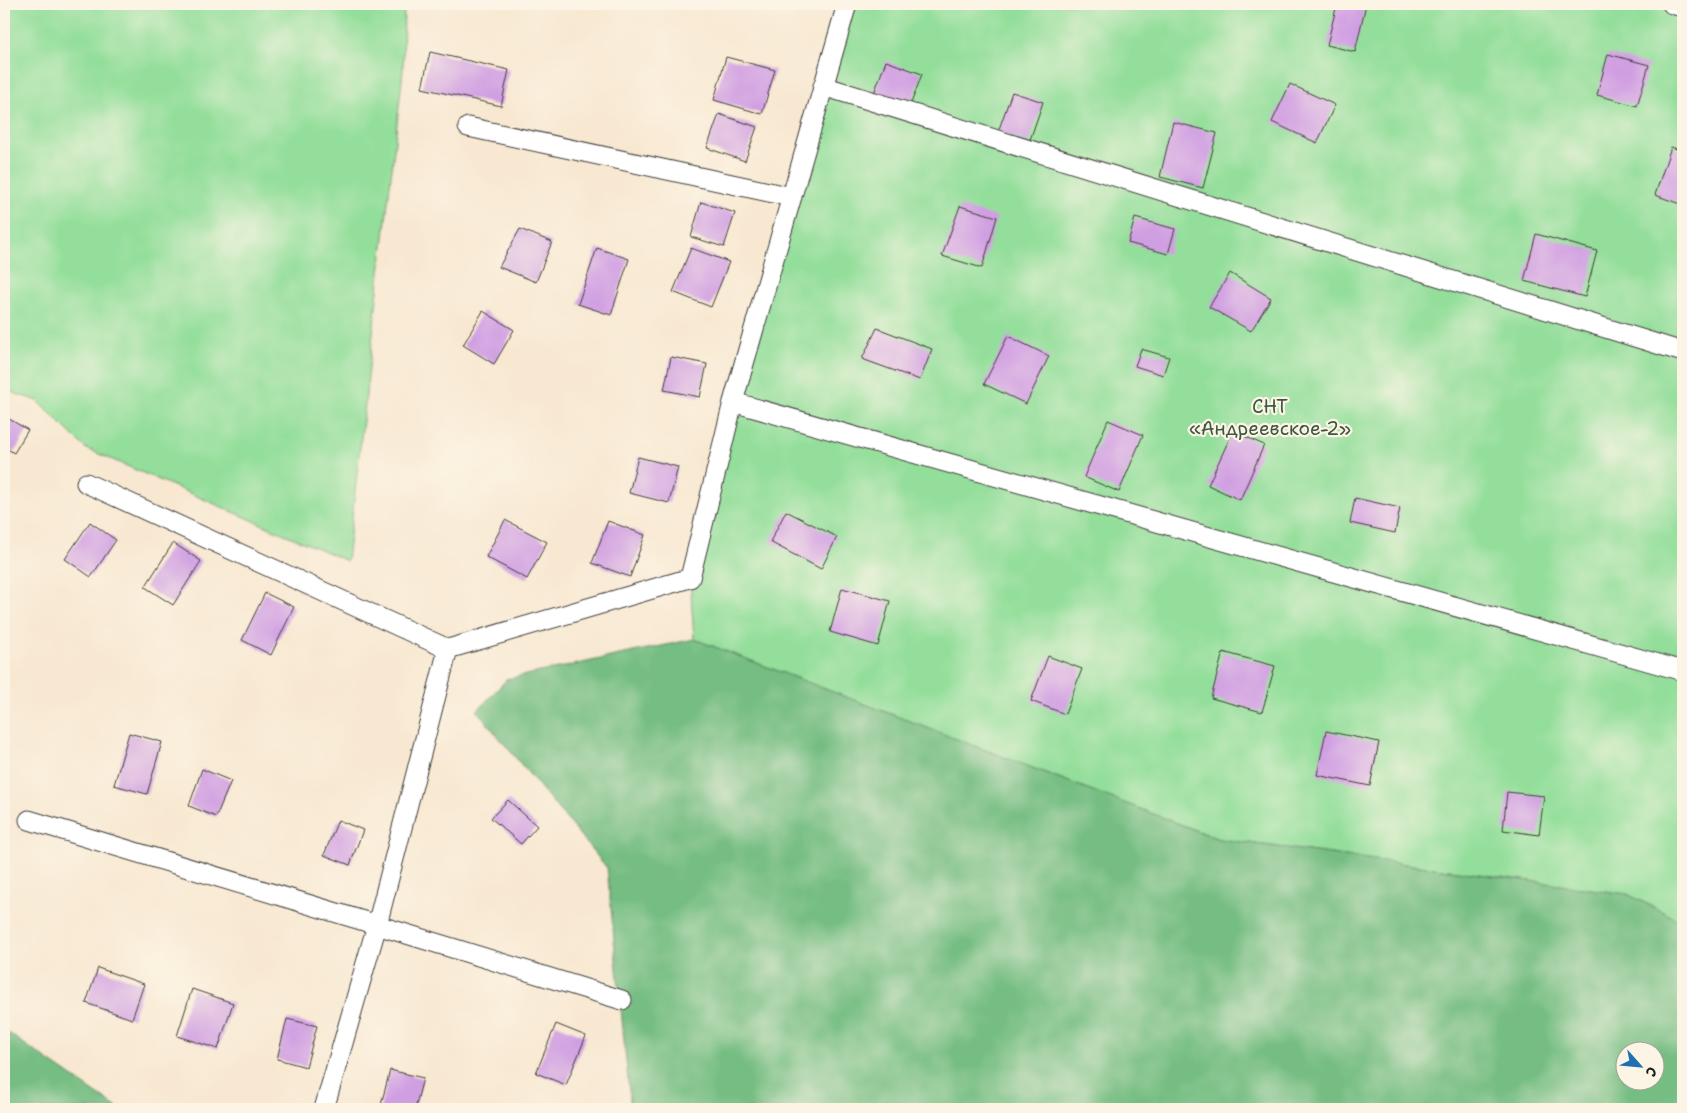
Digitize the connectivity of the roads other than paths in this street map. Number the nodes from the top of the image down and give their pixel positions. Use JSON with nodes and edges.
{"nodes":[{"id":1,"x":847,"y":4,"type":"edge"},
{"id":2,"x":1672,"y":4,"type":"edge"},
{"id":3,"x":1683,"y":7,"type":"edge"},
{"id":4,"x":823,"y":86,"type":"junction"},
{"id":5,"x":468,"y":127,"type":"dead end"},
{"id":6,"x":792,"y":197,"type":"junction"},
{"id":7,"x":1683,"y":352,"type":"edge"},
{"id":8,"x":733,"y":402,"type":"junction"},
{"id":9,"x":86,"y":483,"type":"dead end"},
{"id":10,"x":448,"y":649,"type":"junction"},
{"id":11,"x":1683,"y":671,"type":"edge"},
{"id":12,"x":29,"y":820,"type":"dead end"},
{"id":13,"x":377,"y":925,"type":"junction"},
{"id":14,"x":622,"y":1000,"type":"dead end"},
{"id":15,"x":324,"y":1109,"type":"edge"}],
"edges":[{"from":1,"to":4,"type":"lane"},
{"from":2,"to":3,"type":"lane"},
{"from":4,"to":6,"type":"lane"},
{"from":4,"to":7,"type":"lane"},
{"from":5,"to":6,"type":"lane"},
{"from":6,"to":8,"type":"lane"},
{"from":8,"to":10,"type":"lane"},
{"from":8,"to":11,"type":"lane"},
{"from":9,"to":10,"type":"lane"},
{"from":10,"to":13,"type":"lane"},
{"from":12,"to":13,"type":"lane"},
{"from":13,"to":14,"type":"lane"},
{"from":13,"to":15,"type":"lane"}]}
